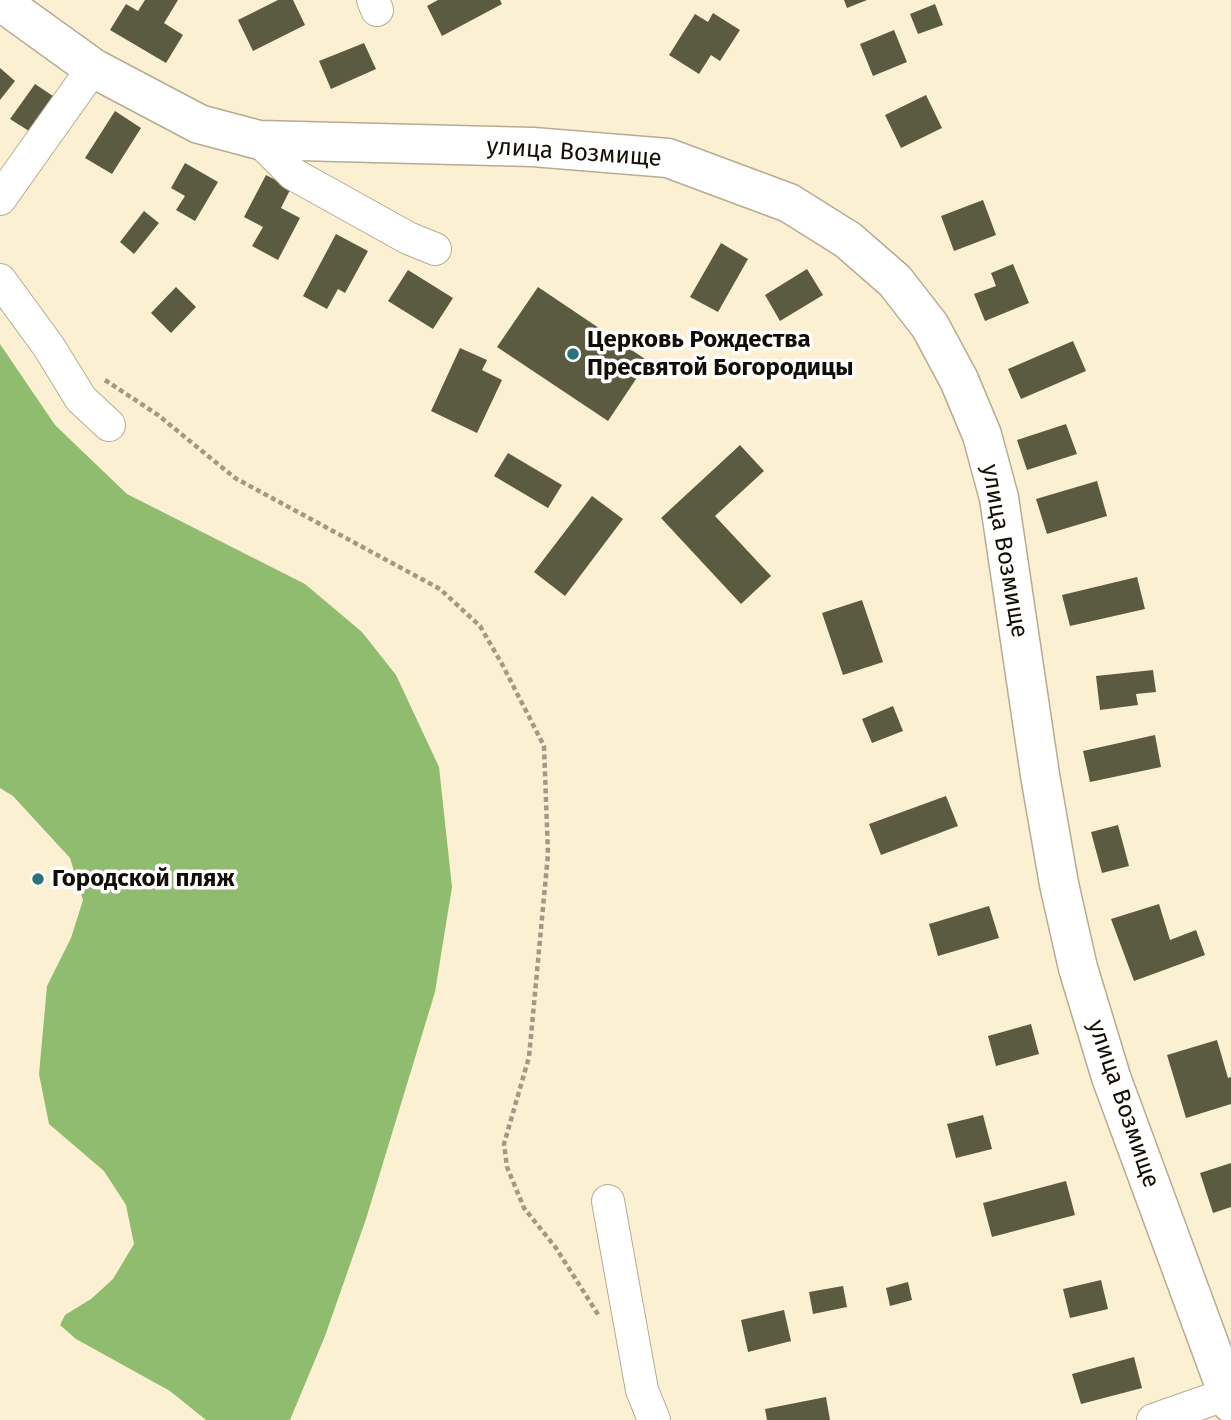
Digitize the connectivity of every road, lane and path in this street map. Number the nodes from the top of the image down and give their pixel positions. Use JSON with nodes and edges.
{"nodes":[{"id":1,"x":0,"y":1,"type":"edge"},
{"id":2,"x":93,"y":68,"type":"junction"},
{"id":3,"x":259,"y":140,"type":"junction"},
{"id":4,"x":0,"y":199,"type":"edge"},
{"id":5,"x":435,"y":249,"type":"dead end"},
{"id":6,"x":0,"y":280,"type":"edge"},
{"id":7,"x":103,"y":379,"type":"dead end"},
{"id":8,"x":109,"y":425,"type":"dead end"},
{"id":9,"x":608,"y":1200,"type":"dead end"},
{"id":10,"x":601,"y":1319,"type":"dead end"},
{"id":11,"x":1222,"y":1350,"type":"edge"},
{"id":12,"x":1229,"y":1398,"type":"edge"},
{"id":13,"x":654,"y":1420,"type":"edge"},
{"id":14,"x":1153,"y":1420,"type":"edge"}],
"edges":[{"from":1,"to":2,"type":"main road","name":"улица Возмище"},
{"from":2,"to":3,"type":"main road","name":"улица Возмище"},
{"from":2,"to":4,"type":"street"},
{"from":3,"to":5,"type":"street"},
{"from":3,"to":11,"type":"main road","name":"улица Возмище"},
{"from":6,"to":8,"type":"street"},
{"from":7,"to":10,"type":"path"},
{"from":9,"to":13,"type":"street"},
{"from":11,"to":12,"type":"main road","name":"улица Возмище"},
{"from":12,"to":14,"type":"street"}]}
